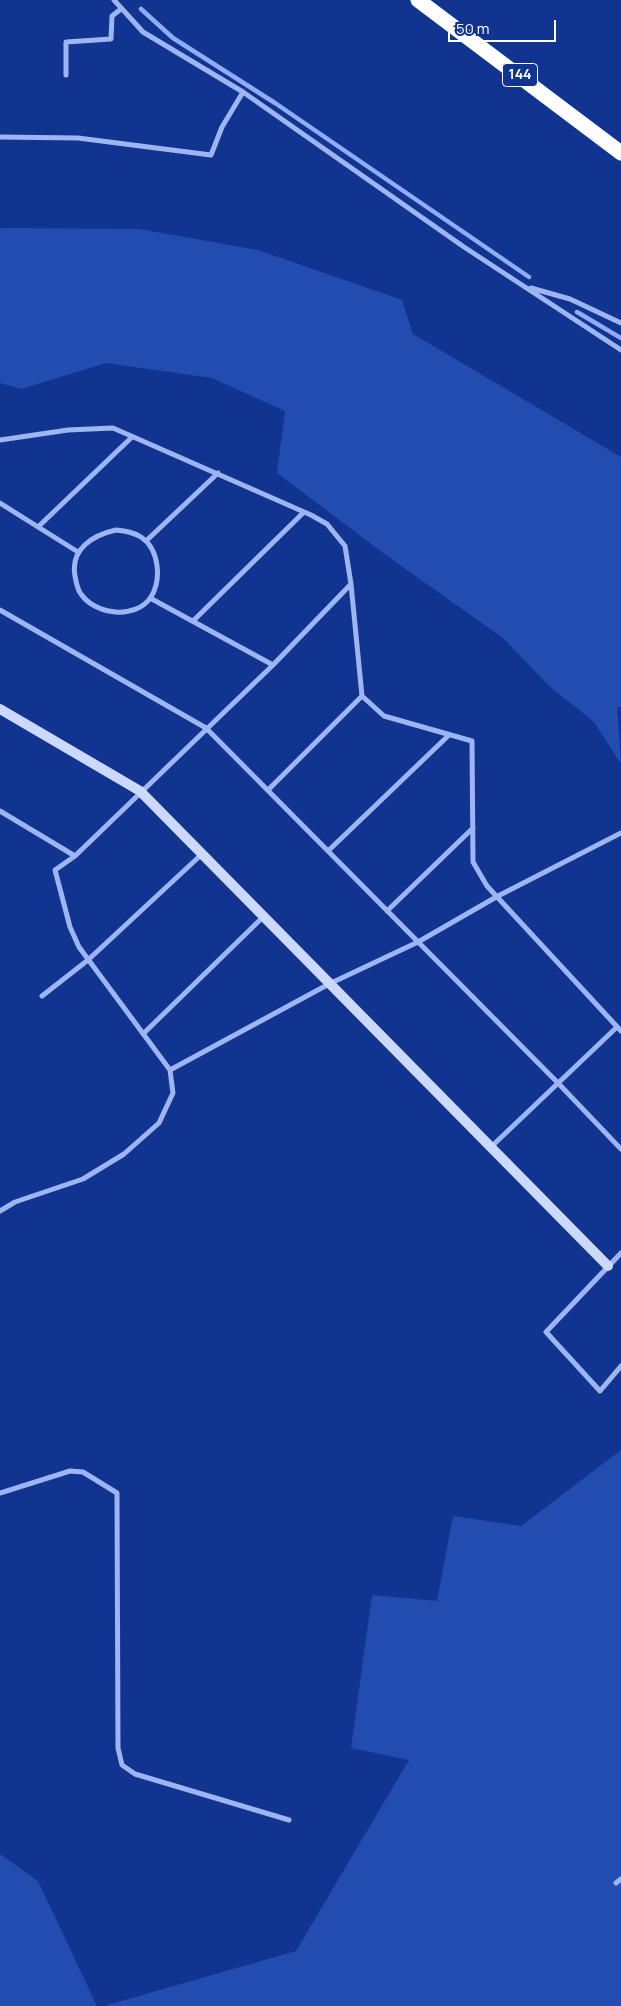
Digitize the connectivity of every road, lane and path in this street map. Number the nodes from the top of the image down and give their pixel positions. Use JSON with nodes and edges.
{"nodes":[{"id":1,"x":114,"y":0,"type":"edge"},
{"id":2,"x":418,"y":0,"type":"edge"},
{"id":3,"x":121,"y":9,"type":"junction"},
{"id":4,"x":66,"y":75,"type":"dead end"},
{"id":5,"x":243,"y":92,"type":"junction"},
{"id":6,"x":0,"y":137,"type":"edge"},
{"id":7,"x":621,"y":153,"type":"edge"},
{"id":8,"x":525,"y":287,"type":"junction"},
{"id":9,"x":621,"y":323,"type":"edge"},
{"id":10,"x":621,"y":350,"type":"edge"},
{"id":11,"x":132,"y":437,"type":"junction"},
{"id":12,"x":0,"y":440,"type":"edge"},
{"id":13,"x":218,"y":473,"type":"junction"},
{"id":14,"x":0,"y":504,"type":"edge"},
{"id":15,"x":304,"y":512,"type":"junction"},
{"id":16,"x":38,"y":527,"type":"junction"},
{"id":17,"x":146,"y":541,"type":"junction"},
{"id":18,"x":78,"y":552,"type":"junction"},
{"id":19,"x":351,"y":584,"type":"junction"},
{"id":20,"x":150,"y":598,"type":"junction"},
{"id":21,"x":0,"y":610,"type":"edge"},
{"id":22,"x":193,"y":621,"type":"junction"},
{"id":23,"x":273,"y":664,"type":"junction"},
{"id":24,"x":362,"y":696,"type":"junction"},
{"id":25,"x":0,"y":709,"type":"edge"},
{"id":26,"x":206,"y":728,"type":"junction"},
{"id":27,"x":449,"y":735,"type":"junction"},
{"id":28,"x":268,"y":790,"type":"junction"},
{"id":29,"x":140,"y":791,"type":"junction"},
{"id":30,"x":0,"y":811,"type":"edge"},
{"id":31,"x":473,"y":828,"type":"junction"},
{"id":32,"x":621,"y":833,"type":"edge"},
{"id":33,"x":328,"y":851,"type":"junction"},
{"id":34,"x":202,"y":854,"type":"junction"},
{"id":35,"x":75,"y":856,"type":"junction"},
{"id":36,"x":498,"y":896,"type":"junction"},
{"id":37,"x":387,"y":911,"type":"junction"},
{"id":38,"x":263,"y":917,"type":"junction"},
{"id":39,"x":418,"y":942,"type":"junction"},
{"id":40,"x":88,"y":960,"type":"junction"},
{"id":41,"x":329,"y":984,"type":"junction"},
{"id":42,"x":42,"y":996,"type":"dead end"},
{"id":43,"x":619,"y":1029,"type":"edge"},
{"id":44,"x":143,"y":1034,"type":"junction"},
{"id":45,"x":170,"y":1070,"type":"junction"},
{"id":46,"x":558,"y":1083,"type":"junction"},
{"id":47,"x":491,"y":1148,"type":"junction"},
{"id":48,"x":621,"y":1149,"type":"edge"},
{"id":49,"x":0,"y":1211,"type":"edge"},
{"id":50,"x":621,"y":1253,"type":"edge"},
{"id":51,"x":608,"y":1266,"type":"junction"},
{"id":52,"x":621,"y":1366,"type":"edge"},
{"id":53,"x":0,"y":1492,"type":"edge"},
{"id":54,"x":289,"y":1820,"type":"dead end"},
{"id":55,"x":621,"y":1879,"type":"edge"},
{"id":56,"x":616,"y":1883,"type":"dead end"}],
"edges":[{"from":1,"to":3,"type":"street"},
{"from":2,"to":7,"type":"highway","number":"144"},
{"from":3,"to":4,"type":"street"},
{"from":3,"to":5,"type":"street"},
{"from":5,"to":6,"type":"street"},
{"from":5,"to":8,"type":"street"},
{"from":8,"to":9,"type":"street"},
{"from":8,"to":10,"type":"street"},
{"from":11,"to":12,"type":"street"},
{"from":11,"to":13,"type":"street"},
{"from":11,"to":16,"type":"street"},
{"from":13,"to":15,"type":"street"},
{"from":13,"to":17,"type":"street"},
{"from":14,"to":16,"type":"street"},
{"from":15,"to":19,"type":"street"},
{"from":15,"to":22,"type":"street"},
{"from":16,"to":18,"type":"street"},
{"from":17,"to":18,"type":"street"},
{"from":17,"to":20,"type":"street"},
{"from":18,"to":20,"type":"street"},
{"from":19,"to":23,"type":"street"},
{"from":19,"to":24,"type":"street"},
{"from":20,"to":22,"type":"street"},
{"from":21,"to":26,"type":"street"},
{"from":22,"to":23,"type":"street"},
{"from":23,"to":26,"type":"street"},
{"from":24,"to":27,"type":"street"},
{"from":24,"to":28,"type":"street"},
{"from":25,"to":29,"type":"street"},
{"from":26,"to":28,"type":"street"},
{"from":26,"to":29,"type":"street"},
{"from":27,"to":31,"type":"street"},
{"from":27,"to":33,"type":"street"},
{"from":28,"to":33,"type":"street"},
{"from":29,"to":34,"type":"street"},
{"from":29,"to":35,"type":"street"},
{"from":30,"to":35,"type":"street"},
{"from":31,"to":36,"type":"street"},
{"from":31,"to":37,"type":"street"},
{"from":32,"to":36,"type":"street"},
{"from":33,"to":37,"type":"street"},
{"from":34,"to":38,"type":"street"},
{"from":34,"to":40,"type":"street"},
{"from":35,"to":40,"type":"street"},
{"from":36,"to":39,"type":"street"},
{"from":36,"to":43,"type":"street"},
{"from":37,"to":39,"type":"street"},
{"from":38,"to":41,"type":"street"},
{"from":38,"to":44,"type":"street"},
{"from":39,"to":41,"type":"street"},
{"from":39,"to":46,"type":"street"},
{"from":40,"to":42,"type":"street"},
{"from":40,"to":44,"type":"street"},
{"from":41,"to":45,"type":"street"},
{"from":41,"to":47,"type":"street"},
{"from":43,"to":46,"type":"street"},
{"from":44,"to":45,"type":"street"},
{"from":45,"to":49,"type":"street"},
{"from":46,"to":47,"type":"street"},
{"from":46,"to":48,"type":"street"},
{"from":47,"to":51,"type":"street"},
{"from":50,"to":51,"type":"street"},
{"from":51,"to":52,"type":"street"},
{"from":53,"to":54,"type":"street"},
{"from":55,"to":56,"type":"street"}]}
